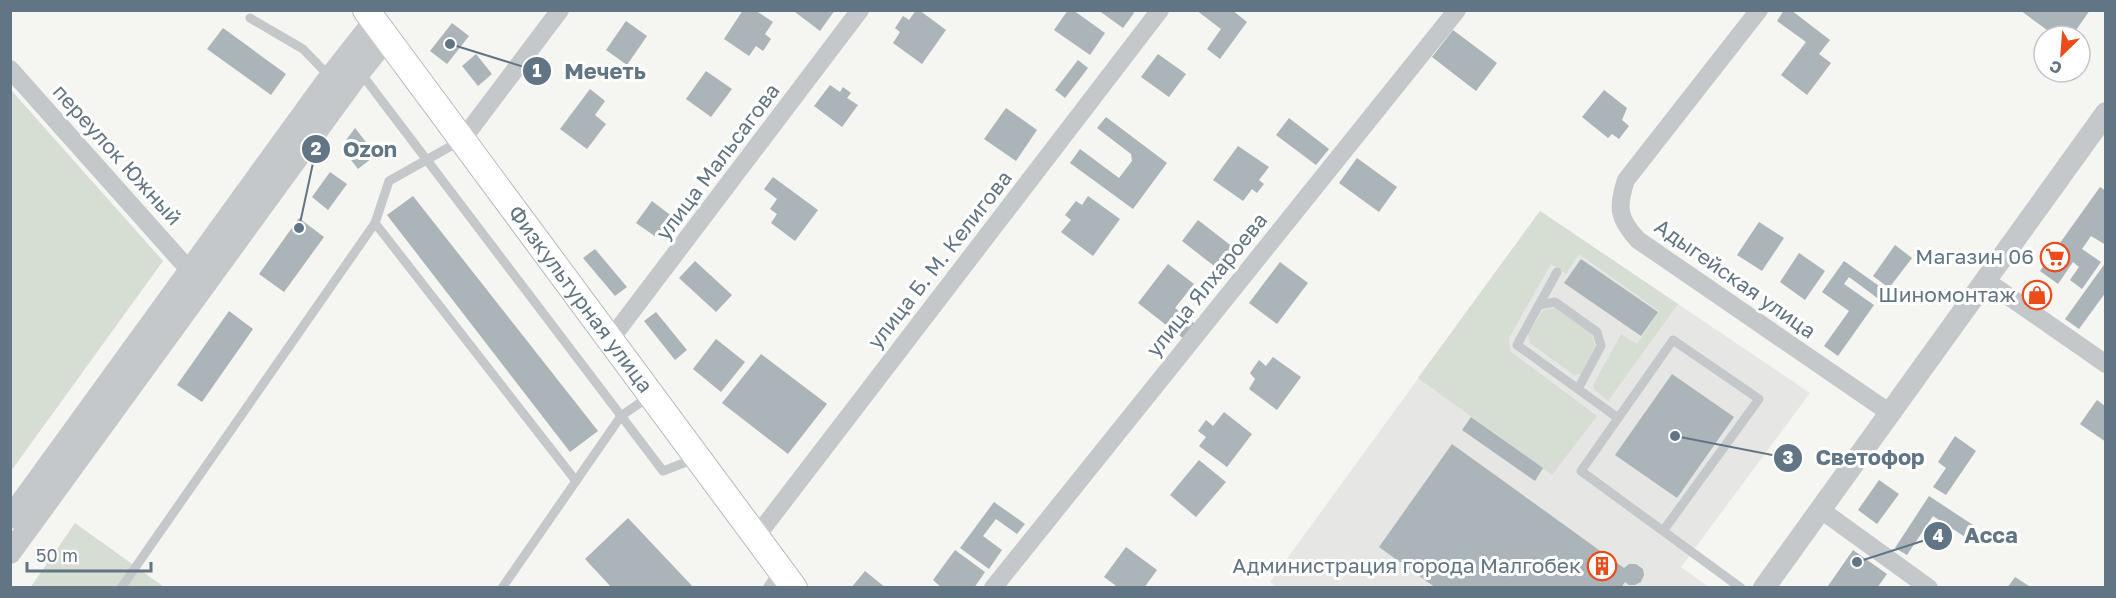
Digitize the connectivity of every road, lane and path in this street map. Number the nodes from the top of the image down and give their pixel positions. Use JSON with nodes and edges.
{"nodes":[{"id":1,"x":561,"y":10,"type":"edge"},
{"id":2,"x":860,"y":10,"type":"edge"},
{"id":3,"x":1160,"y":10,"type":"edge"},
{"id":4,"x":1457,"y":10,"type":"edge"},
{"id":5,"x":1759,"y":10,"type":"edge"},
{"id":6,"x":250,"y":18,"type":"dead end"},
{"id":7,"x":375,"y":23,"type":"edge"},
{"id":8,"x":10,"y":69,"type":"edge"},
{"id":9,"x":360,"y":72,"type":"junction"},
{"id":10,"x":331,"y":77,"type":"junction"},
{"id":11,"x":2106,"y":113,"type":"edge"},
{"id":12,"x":462,"y":140,"type":"junction"},
{"id":13,"x":427,"y":160,"type":"junction"},
{"id":14,"x":375,"y":223,"type":"junction"},
{"id":15,"x":190,"y":271,"type":"junction"},
{"id":16,"x":1557,"y":272,"type":"dead end"},
{"id":17,"x":1985,"y":280,"type":"junction"},
{"id":18,"x":1539,"y":304,"type":"junction"},
{"id":19,"x":610,"y":340,"type":"junction"},
{"id":20,"x":2106,"y":364,"type":"edge"},
{"id":21,"x":1578,"y":389,"type":"junction"},
{"id":22,"x":651,"y":395,"type":"junction"},
{"id":23,"x":1890,"y":413,"type":"junction"},
{"id":24,"x":621,"y":416,"type":"junction"},
{"id":25,"x":1618,"y":418,"type":"junction"},
{"id":26,"x":698,"y":458,"type":"junction"},
{"id":27,"x":576,"y":481,"type":"junction"},
{"id":28,"x":1821,"y":510,"type":"junction"},
{"id":29,"x":10,"y":518,"type":"edge"},
{"id":30,"x":1663,"y":531,"type":"junction"},
{"id":31,"x":756,"y":537,"type":"junction"},
{"id":32,"x":10,"y":553,"type":"edge"},
{"id":33,"x":780,"y":581,"type":"edge"},
{"id":34,"x":121,"y":588,"type":"edge"},
{"id":35,"x":502,"y":588,"type":"edge"},
{"id":36,"x":993,"y":588,"type":"edge"},
{"id":37,"x":1741,"y":588,"type":"edge"},
{"id":38,"x":1764,"y":588,"type":"edge"},
{"id":39,"x":1929,"y":588,"type":"edge"}],
"edges":[{"from":1,"to":12,"type":"street"},
{"from":2,"to":19,"type":"street","name":"улица Мальсагова"},
{"from":3,"to":31,"type":"street","name":"улица Б. М. Келигова"},
{"from":4,"to":36,"type":"street","name":"улица Ялхароева"},
{"from":5,"to":23,"type":"street","name":"Адыгейская улица"},
{"from":6,"to":10,"type":"lane"},
{"from":7,"to":9,"type":"street"},
{"from":7,"to":10,"type":"street"},
{"from":7,"to":12,"type":"main road","name":"Физкультурная улица"},
{"from":8,"to":15,"type":"street","name":"переулок Южный"},
{"from":9,"to":13,"type":"lane"},
{"from":9,"to":32,"type":"street"},
{"from":10,"to":15,"type":"street"},
{"from":11,"to":17,"type":"street"},
{"from":12,"to":13,"type":"lane"},
{"from":12,"to":19,"type":"main road","name":"Физкультурная улица"},
{"from":13,"to":14,"type":"lane"},
{"from":13,"to":24,"type":"lane"},
{"from":14,"to":27,"type":"lane"},
{"from":14,"to":34,"type":"lane"},
{"from":15,"to":29,"type":"street"},
{"from":16,"to":18,"type":"lane"},
{"from":17,"to":20,"type":"street"},
{"from":17,"to":23,"type":"street"},
{"from":18,"to":21,"type":"lane"},
{"from":18,"to":21,"type":"lane"},
{"from":19,"to":22,"type":"main road","name":"Физкультурная улица"},
{"from":21,"to":25,"type":"lane"},
{"from":22,"to":24,"type":"lane"},
{"from":22,"to":26,"type":"main road","name":"Физкультурная улица"},
{"from":23,"to":28,"type":"street"},
{"from":24,"to":26,"type":"lane"},
{"from":24,"to":27,"type":"lane"},
{"from":25,"to":30,"type":"lane"},
{"from":25,"to":30,"type":"lane"},
{"from":26,"to":31,"type":"main road","name":"Физкультурная улица"},
{"from":27,"to":35,"type":"lane"},
{"from":28,"to":38,"type":"street"},
{"from":28,"to":39,"type":"street"},
{"from":30,"to":37,"type":"lane"},
{"from":31,"to":33,"type":"main road","name":"Физкультурная улица"}]}
